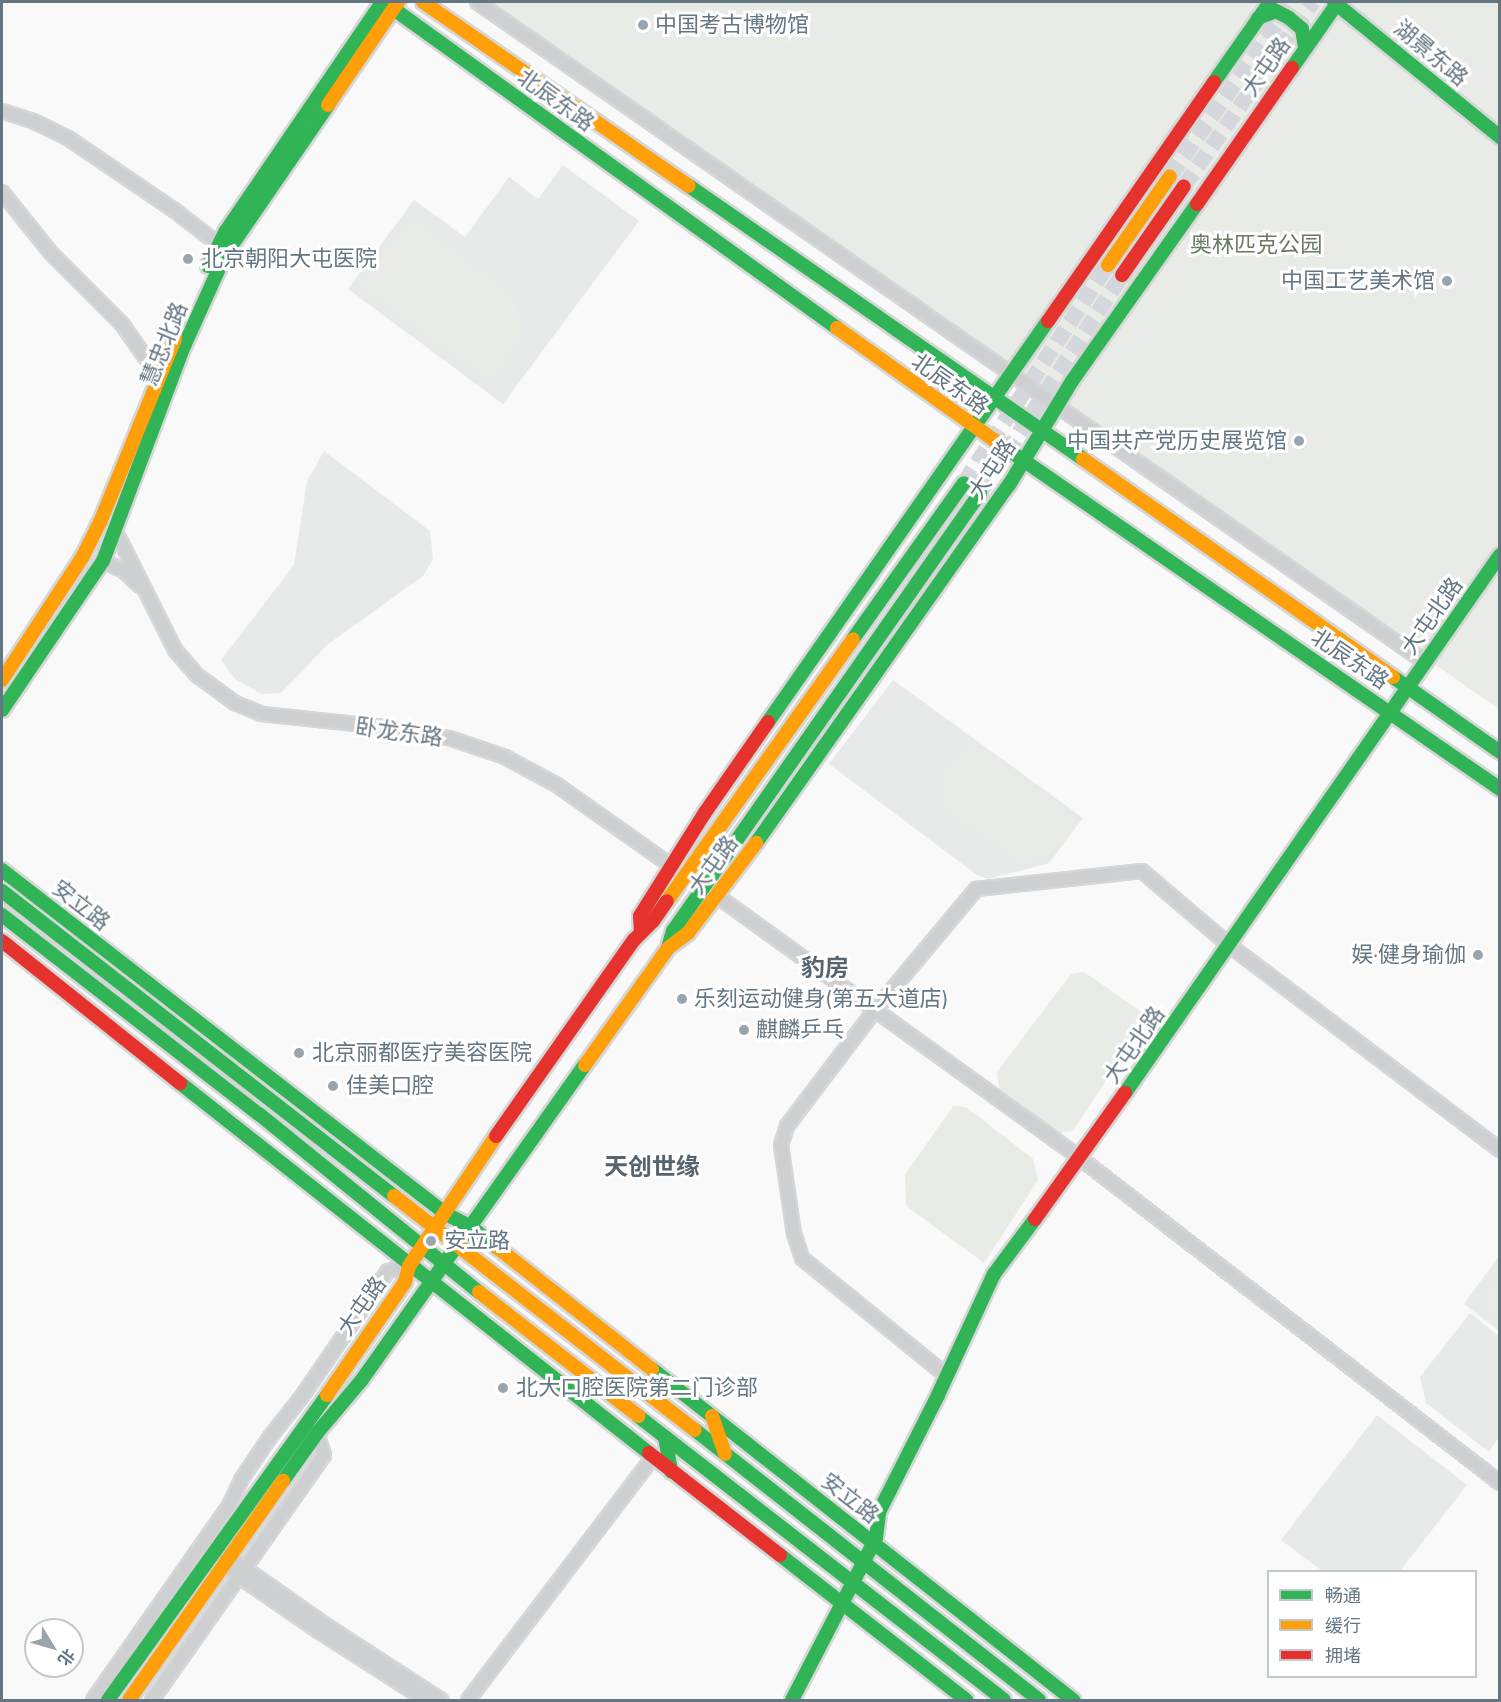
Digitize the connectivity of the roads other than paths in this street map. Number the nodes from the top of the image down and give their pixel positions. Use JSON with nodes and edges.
{"nodes":[{"id":1,"x":423,"y":2,"type":"edge"},
{"id":2,"x":477,"y":2,"type":"edge"},
{"id":3,"x":1270,"y":2,"type":"edge"},
{"id":4,"x":1340,"y":2,"type":"edge"},
{"id":5,"x":389,"y":3,"type":"edge"},
{"id":6,"x":1258,"y":18,"type":"junction"},
{"id":7,"x":1305,"y":48,"type":"junction"},
{"id":8,"x":2,"y":111,"type":"edge"},
{"id":9,"x":1500,"y":123,"type":"edge"},
{"id":10,"x":1500,"y":137,"type":"edge"},
{"id":11,"x":1170,"y":176,"type":"tunnel mouth"},
{"id":12,"x":1184,"y":186,"type":"tunnel mouth"},
{"id":13,"x":2,"y":192,"type":"edge"},
{"id":14,"x":218,"y":244,"type":"junction"},
{"id":15,"x":1108,"y":265,"type":"tunnel mouth"},
{"id":16,"x":1122,"y":275,"type":"tunnel mouth"},
{"id":17,"x":1010,"y":373,"type":"junction"},
{"id":18,"x":159,"y":377,"type":"junction"},
{"id":19,"x":995,"y":398,"type":"junction"},
{"id":20,"x":1057,"y":405,"type":"junction"},
{"id":21,"x":974,"y":427,"type":"junction"},
{"id":22,"x":1042,"y":430,"type":"junction"},
{"id":23,"x":1023,"y":461,"type":"junction"},
{"id":24,"x":964,"y":483,"type":"tunnel mouth"},
{"id":25,"x":980,"y":493,"type":"tunnel mouth"},
{"id":26,"x":116,"y":532,"type":"junction"},
{"id":27,"x":1500,"y":555,"type":"edge"},
{"id":28,"x":103,"y":561,"type":"junction"},
{"id":29,"x":147,"y":597,"type":"junction"},
{"id":30,"x":1425,"y":662,"type":"junction"},
{"id":31,"x":2,"y":680,"type":"edge"},
{"id":32,"x":1409,"y":687,"type":"junction"},
{"id":33,"x":2,"y":710,"type":"edge"},
{"id":34,"x":1390,"y":712,"type":"junction"},
{"id":35,"x":1500,"y":752,"type":"edge"},
{"id":36,"x":1500,"y":789,"type":"edge"},
{"id":37,"x":670,"y":865,"type":"junction"},
{"id":38,"x":2,"y":870,"type":"edge"},
{"id":39,"x":2,"y":891,"type":"edge"},
{"id":40,"x":717,"y":896,"type":"junction"},
{"id":41,"x":2,"y":915,"type":"edge"},
{"id":42,"x":641,"y":931,"type":"junction"},
{"id":43,"x":2,"y":941,"type":"edge"},
{"id":44,"x":1229,"y":945,"type":"junction"},
{"id":45,"x":669,"y":948,"type":"junction"},
{"id":46,"x":876,"y":1010,"type":"junction"},
{"id":47,"x":1500,"y":1150,"type":"edge"},
{"id":48,"x":1080,"y":1158,"type":"junction"},
{"id":49,"x":446,"y":1214,"type":"junction"},
{"id":50,"x":471,"y":1227,"type":"junction"},
{"id":51,"x":435,"y":1229,"type":"junction"},
{"id":52,"x":457,"y":1246,"type":"junction"},
{"id":53,"x":422,"y":1247,"type":"junction"},
{"id":54,"x":444,"y":1264,"type":"junction"},
{"id":55,"x":410,"y":1266,"type":"junction"},
{"id":56,"x":432,"y":1282,"type":"junction"},
{"id":57,"x":947,"y":1376,"type":"junction"},
{"id":58,"x":712,"y":1416,"type":"junction"},
{"id":59,"x":317,"y":1433,"type":"junction"},
{"id":60,"x":665,"y":1437,"type":"junction"},
{"id":61,"x":725,"y":1454,"type":"junction"},
{"id":62,"x":653,"y":1457,"type":"junction"},
{"id":63,"x":671,"y":1471,"type":"junction"},
{"id":64,"x":1500,"y":1483,"type":"edge"},
{"id":65,"x":873,"y":1543,"type":"junction"},
{"id":66,"x":216,"y":1548,"type":"junction"},
{"id":67,"x":864,"y":1561,"type":"junction"},
{"id":68,"x":227,"y":1562,"type":"junction"},
{"id":69,"x":242,"y":1572,"type":"junction"},
{"id":70,"x":852,"y":1584,"type":"junction"},
{"id":71,"x":842,"y":1604,"type":"junction"},
{"id":72,"x":93,"y":1701,"type":"edge"},
{"id":73,"x":108,"y":1701,"type":"edge"},
{"id":74,"x":129,"y":1701,"type":"edge"},
{"id":75,"x":152,"y":1701,"type":"edge"},
{"id":76,"x":426,"y":1701,"type":"edge"},
{"id":77,"x":441,"y":1701,"type":"edge"},
{"id":78,"x":468,"y":1701,"type":"edge"},
{"id":79,"x":792,"y":1701,"type":"edge"},
{"id":80,"x":966,"y":1701,"type":"edge"},
{"id":81,"x":1004,"y":1701,"type":"edge"},
{"id":82,"x":1039,"y":1701,"type":"edge"},
{"id":83,"x":1073,"y":1701,"type":"edge"}],
"edges":[{"from":1,"to":19,"type":"main road","name":"北辰东路"},
{"from":2,"to":17,"type":"street","name":"北辰东路"},
{"from":3,"to":6,"type":"main road","name":"大屯路"},
{"from":4,"to":7,"type":"main road","name":"大屯路"},
{"from":4,"to":9,"type":"main road","name":"湖景东路"},
{"from":4,"to":10,"type":"main road","name":"湖景东路"},
{"from":5,"to":14,"type":"main road","name":"慧忠北路"},
{"from":5,"to":21,"type":"main road","name":"北辰东路"},
{"from":5,"to":26,"type":"main road","name":"慧忠北路"},
{"from":6,"to":7,"type":"main road"},
{"from":6,"to":17,"type":"main road","name":"大屯路"},
{"from":7,"to":20,"type":"main road","name":"大屯路"},
{"from":8,"to":14,"type":"street"},
{"from":11,"to":15,"type":"main road"},
{"from":12,"to":16,"type":"main road"},
{"from":13,"to":18,"type":"street"},
{"from":14,"to":18,"type":"main road","name":"慧忠北路"},
{"from":17,"to":19,"type":"main road","name":"大屯路"},
{"from":17,"to":20,"type":"street","name":"北辰东路"},
{"from":18,"to":31,"type":"main road","name":"慧忠北路"},
{"from":19,"to":21,"type":"main road","name":"大屯路"},
{"from":19,"to":22,"type":"main road","name":"北辰东路"},
{"from":20,"to":22,"type":"main road","name":"大屯路"},
{"from":20,"to":30,"type":"street","name":"北辰东路"},
{"from":21,"to":23,"type":"main road","name":"北辰东路"},
{"from":21,"to":37,"type":"main road","name":"大屯路"},
{"from":22,"to":23,"type":"main road","name":"大屯路"},
{"from":22,"to":32,"type":"main road","name":"北辰东路"},
{"from":23,"to":34,"type":"main road","name":"北辰东路"},
{"from":23,"to":40,"type":"main road","name":"大屯路"},
{"from":24,"to":42,"type":"main road","name":"大屯路"},
{"from":25,"to":45,"type":"main road","name":"大屯路"},
{"from":26,"to":28,"type":"main road","name":"慧忠北路"},
{"from":26,"to":29,"type":"street","name":"卧龙东路"},
{"from":27,"to":30,"type":"main road","name":"大屯北路"},
{"from":28,"to":29,"type":"street","name":"卧龙东路"},
{"from":28,"to":33,"type":"main road","name":"慧忠北路"},
{"from":29,"to":37,"type":"street","name":"卧龙东路"},
{"from":30,"to":32,"type":"main road","name":"大屯北路"},
{"from":32,"to":34,"type":"main road","name":"大屯北路"},
{"from":32,"to":35,"type":"main road","name":"北辰东路"},
{"from":34,"to":36,"type":"main road","name":"北辰东路"},
{"from":34,"to":44,"type":"main road","name":"大屯北路"},
{"from":37,"to":42,"type":"main road","name":"大屯路"},
{"from":38,"to":49,"type":"main road","name":"安立路"},
{"from":39,"to":51,"type":"main road","name":"安立路"},
{"from":40,"to":45,"type":"main road","name":"大屯路"},
{"from":40,"to":46,"type":"street"},
{"from":41,"to":53,"type":"main road"},
{"from":42,"to":49,"type":"main road","name":"大屯路"},
{"from":43,"to":55,"type":"main road"},
{"from":44,"to":46,"type":"street"},
{"from":44,"to":47,"type":"street"},
{"from":44,"to":48,"type":"main road","name":"大屯北路"},
{"from":45,"to":50,"type":"main road","name":"大屯路"},
{"from":46,"to":48,"type":"street"},
{"from":46,"to":57,"type":"street"},
{"from":48,"to":57,"type":"main road","name":"大屯北路"},
{"from":48,"to":64,"type":"street"},
{"from":49,"to":50,"type":"main road","name":"安立路"},
{"from":49,"to":51,"type":"main road","name":"大屯路"},
{"from":50,"to":52,"type":"main road","name":"大屯路"},
{"from":50,"to":58,"type":"main road","name":"安立路"},
{"from":51,"to":52,"type":"main road","name":"安立路"},
{"from":51,"to":53,"type":"main road","name":"大屯路"},
{"from":52,"to":54,"type":"main road","name":"大屯路"},
{"from":52,"to":61,"type":"main road","name":"安立路"},
{"from":53,"to":54,"type":"main road"},
{"from":53,"to":55,"type":"main road","name":"大屯路"},
{"from":54,"to":56,"type":"main road","name":"大屯路"},
{"from":54,"to":60,"type":"main road"},
{"from":55,"to":56,"type":"main road"},
{"from":55,"to":66,"type":"main road","name":"大屯路"},
{"from":55,"to":72,"type":"street"},
{"from":56,"to":59,"type":"main road","name":"大屯路"},
{"from":56,"to":62,"type":"main road"},
{"from":57,"to":65,"type":"main road","name":"大屯北路"},
{"from":58,"to":61,"type":"main road"},
{"from":58,"to":65,"type":"main road","name":"安立路"},
{"from":59,"to":68,"type":"main road","name":"大屯路"},
{"from":59,"to":69,"type":"street"},
{"from":60,"to":63,"type":"main road"},
{"from":60,"to":70,"type":"main road"},
{"from":61,"to":67,"type":"main road","name":"安立路"},
{"from":62,"to":63,"type":"main road"},
{"from":62,"to":78,"type":"street"},
{"from":63,"to":71,"type":"main road"},
{"from":65,"to":67,"type":"main road","name":"大屯北路"},
{"from":65,"to":83,"type":"main road","name":"安立路"},
{"from":66,"to":68,"type":"street"},
{"from":66,"to":73,"type":"main road","name":"大屯路"},
{"from":67,"to":70,"type":"main road","name":"大屯北路"},
{"from":67,"to":82,"type":"main road","name":"安立路"},
{"from":68,"to":69,"type":"street"},
{"from":68,"to":74,"type":"main road","name":"大屯路"},
{"from":69,"to":75,"type":"street"},
{"from":69,"to":76,"type":"street"},
{"from":69,"to":77,"type":"street"},
{"from":70,"to":71,"type":"main road","name":"大屯北路"},
{"from":70,"to":81,"type":"main road"},
{"from":71,"to":79,"type":"main road"},
{"from":71,"to":80,"type":"main road"}]}
